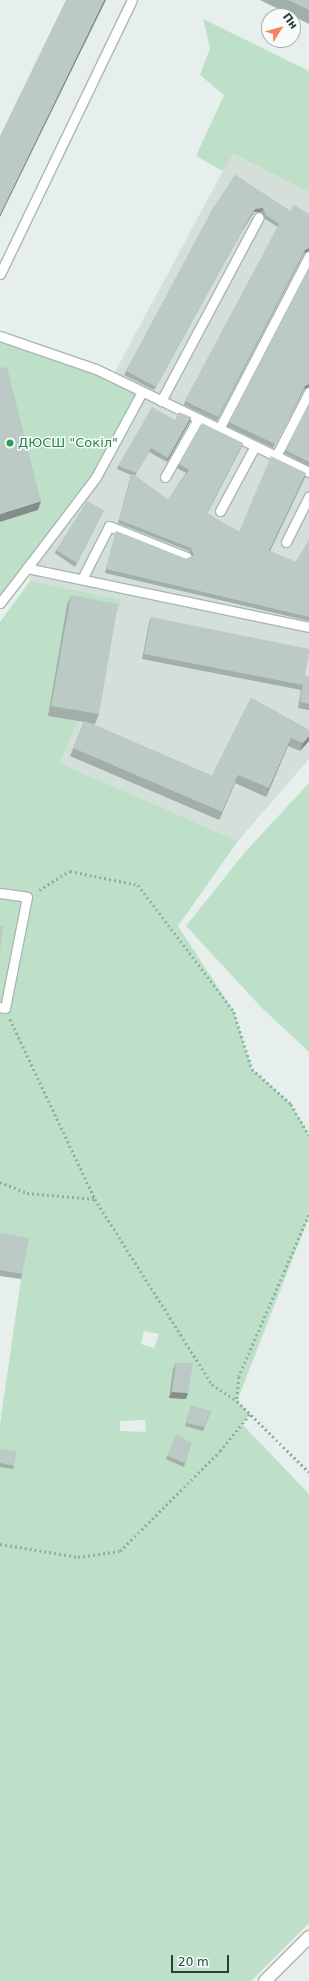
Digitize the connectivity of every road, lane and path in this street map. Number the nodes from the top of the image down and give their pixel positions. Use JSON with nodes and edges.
{"nodes":[{"id":1,"x":132,"y":0,"type":"edge"},
{"id":2,"x":259,"y":218,"type":"dead end"},
{"id":3,"x":309,"y":256,"type":"edge"},
{"id":4,"x":0,"y":274,"type":"edge"},
{"id":5,"x":0,"y":336,"type":"edge"},
{"id":6,"x":142,"y":392,"type":"junction"},
{"id":7,"x":309,"y":392,"type":"edge"},
{"id":8,"x":161,"y":401,"type":"junction"},
{"id":9,"x":198,"y":419,"type":"junction"},
{"id":10,"x":219,"y":429,"type":"junction"},
{"id":11,"x":254,"y":446,"type":"junction"},
{"id":12,"x":276,"y":456,"type":"junction"},
{"id":13,"x":309,"y":472,"type":"edge"},
{"id":14,"x":165,"y":477,"type":"dead end"},
{"id":15,"x":309,"y":496,"type":"edge"},
{"id":16,"x":220,"y":511,"type":"dead end"},
{"id":17,"x":286,"y":542,"type":"dead end"},
{"id":18,"x":187,"y":557,"type":"edge"},
{"id":19,"x":26,"y":568,"type":"junction"},
{"id":20,"x":82,"y":579,"type":"junction"},
{"id":21,"x":0,"y":603,"type":"edge"},
{"id":22,"x":309,"y":627,"type":"edge"},
{"id":23,"x":0,"y":893,"type":"edge"},
{"id":24,"x":27,"y":897,"type":"junction"},
{"id":25,"x":2,"y":1008,"type":"edge"},
{"id":26,"x":309,"y":1135,"type":"edge"},
{"id":27,"x":0,"y":1182,"type":"edge"},
{"id":28,"x":95,"y":1199,"type":"junction"},
{"id":29,"x":309,"y":1214,"type":"edge"},
{"id":30,"x":237,"y":1402,"type":"junction"},
{"id":31,"x":250,"y":1414,"type":"junction"},
{"id":32,"x":309,"y":1472,"type":"edge"},
{"id":33,"x":0,"y":1544,"type":"edge"},
{"id":34,"x":309,"y":1937,"type":"edge"},
{"id":35,"x":265,"y":1981,"type":"edge"}],
"edges":[{"from":1,"to":4,"type":"lane"},
{"from":2,"to":8,"type":"lane"},
{"from":3,"to":10,"type":"lane"},
{"from":5,"to":6,"type":"lane"},
{"from":6,"to":8,"type":"lane"},
{"from":6,"to":19,"type":"lane"},
{"from":7,"to":12,"type":"lane"},
{"from":8,"to":9,"type":"lane"},
{"from":9,"to":10,"type":"lane"},
{"from":9,"to":14,"type":"lane"},
{"from":10,"to":11,"type":"lane"},
{"from":11,"to":12,"type":"lane"},
{"from":11,"to":16,"type":"lane"},
{"from":12,"to":13,"type":"lane"},
{"from":15,"to":17,"type":"lane"},
{"from":18,"to":20,"type":"lane"},
{"from":19,"to":20,"type":"lane"},
{"from":19,"to":21,"type":"lane"},
{"from":20,"to":22,"type":"lane"},
{"from":23,"to":24,"type":"lane"},
{"from":24,"to":25,"type":"lane"},
{"from":24,"to":26,"type":"path"},
{"from":25,"to":28,"type":"path"},
{"from":27,"to":28,"type":"path"},
{"from":28,"to":30,"type":"path"},
{"from":29,"to":30,"type":"path"},
{"from":30,"to":31,"type":"path"},
{"from":31,"to":32,"type":"path"},
{"from":31,"to":33,"type":"path"},
{"from":34,"to":35,"type":"main road"}]}
